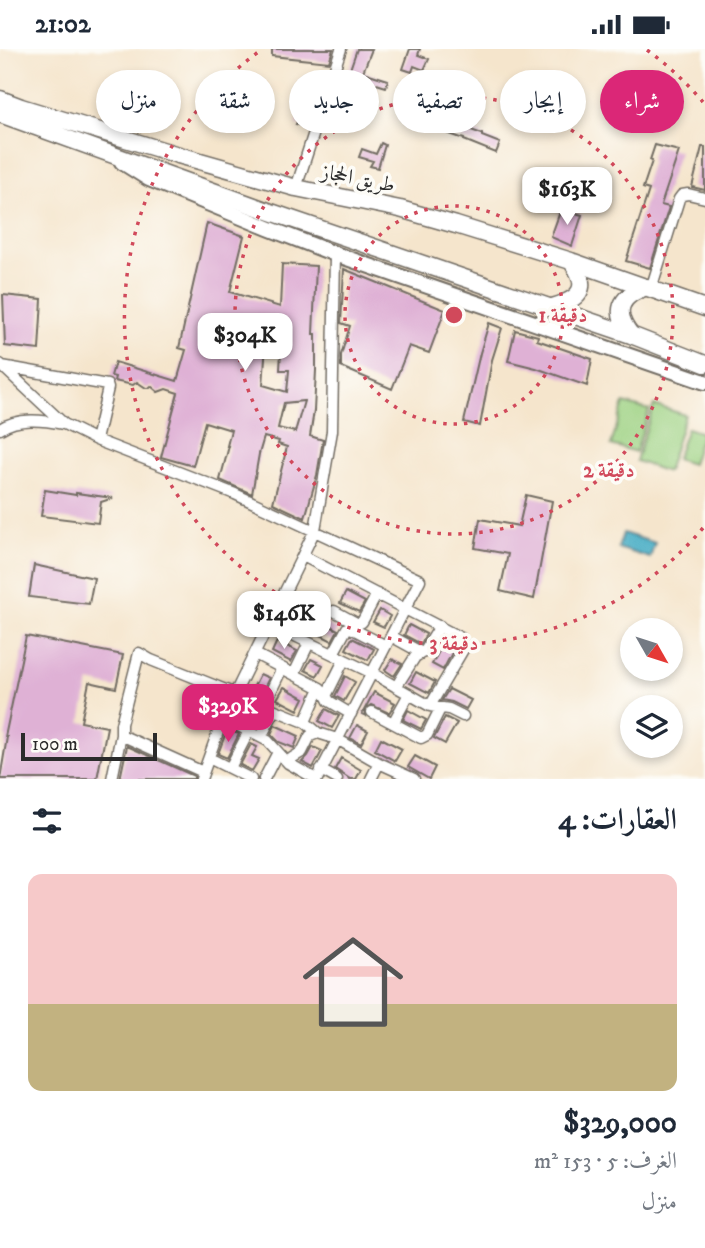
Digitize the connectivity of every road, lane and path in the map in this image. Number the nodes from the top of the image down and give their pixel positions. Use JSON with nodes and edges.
{"nodes":[{"id":1,"x":341,"y":49,"type":"edge"},
{"id":2,"x":0,"y":99,"type":"edge"},
{"id":3,"x":0,"y":114,"type":"edge"},
{"id":4,"x":113,"y":154,"type":"junction"},
{"id":5,"x":296,"y":188,"type":"junction"},
{"id":6,"x":705,"y":198,"type":"edge"},
{"id":7,"x":335,"y":254,"type":"junction"},
{"id":8,"x":570,"y":261,"type":"junction"},
{"id":9,"x":649,"y":288,"type":"junction"},
{"id":10,"x":549,"y":308,"type":"junction"},
{"id":11,"x":705,"y":308,"type":"edge"},
{"id":12,"x":631,"y":335,"type":"junction"},
{"id":13,"x":705,"y":364,"type":"edge"},
{"id":14,"x":1,"y":365,"type":"edge"},
{"id":15,"x":705,"y":381,"type":"edge"},
{"id":16,"x":64,"y":424,"type":"junction"},
{"id":17,"x":0,"y":429,"type":"edge"},
{"id":18,"x":96,"y":440,"type":"junction"},
{"id":19,"x":315,"y":530,"type":"junction"},
{"id":20,"x":303,"y":556,"type":"junction"},
{"id":21,"x":377,"y":594,"type":"junction"},
{"id":22,"x":405,"y":608,"type":"junction"},
{"id":23,"x":334,"y":611,"type":"dead end"},
{"id":24,"x":270,"y":624,"type":"junction"},
{"id":25,"x":354,"y":626,"type":"junction"},
{"id":26,"x":440,"y":626,"type":"junction"},
{"id":27,"x":391,"y":636,"type":"junction"},
{"id":28,"x":309,"y":643,"type":"junction"},
{"id":29,"x":386,"y":646,"type":"junction"},
{"id":30,"x":422,"y":653,"type":"junction"},
{"id":31,"x":255,"y":654,"type":"junction"},
{"id":32,"x":333,"y":654,"type":"junction"},
{"id":33,"x":344,"y":660,"type":"junction"},
{"id":34,"x":282,"y":669,"type":"junction"},
{"id":35,"x":372,"y":673,"type":"junction"},
{"id":36,"x":294,"y":674,"type":"junction"},
{"id":37,"x":396,"y":687,"type":"junction"},
{"id":38,"x":323,"y":692,"type":"junction"},
{"id":39,"x":409,"y":694,"type":"junction"},
{"id":40,"x":235,"y":695,"type":"junction"},
{"id":41,"x":264,"y":706,"type":"junction"},
{"id":42,"x":435,"y":707,"type":"junction"},
{"id":43,"x":275,"y":710,"type":"junction"},
{"id":44,"x":372,"y":712,"type":"dead end"},
{"id":45,"x":351,"y":714,"type":"junction"},
{"id":46,"x":463,"y":716,"type":"dead end"},
{"id":47,"x":223,"y":718,"type":"junction"},
{"id":48,"x":305,"y":722,"type":"junction"},
{"id":49,"x":393,"y":723,"type":"junction"},
{"id":50,"x":249,"y":731,"type":"junction"},
{"id":51,"x":318,"y":733,"type":"junction"},
{"id":52,"x":121,"y":735,"type":"junction"},
{"id":53,"x":261,"y":737,"type":"junction"},
{"id":54,"x":337,"y":739,"type":"junction"},
{"id":55,"x":278,"y":752,"type":"junction"},
{"id":56,"x":209,"y":758,"type":"junction"},
{"id":57,"x":288,"y":763,"type":"junction"},
{"id":58,"x":379,"y":763,"type":"junction"},
{"id":59,"x":230,"y":768,"type":"junction"},
{"id":60,"x":202,"y":776,"type":"edge"},
{"id":61,"x":318,"y":776,"type":"edge"},
{"id":62,"x":111,"y":779,"type":"edge"},
{"id":63,"x":251,"y":779,"type":"edge"},
{"id":64,"x":264,"y":779,"type":"edge"},
{"id":65,"x":338,"y":779,"type":"edge"},
{"id":66,"x":371,"y":779,"type":"edge"},
{"id":67,"x":414,"y":779,"type":"edge"}],
"edges":[{"from":1,"to":5,"type":"street"},
{"from":2,"to":5,"type":"main road","name":"طريق الحجاز"},
{"from":3,"to":4,"type":"main road"},
{"from":4,"to":7,"type":"main road"},
{"from":4,"to":10,"type":"main road"},
{"from":5,"to":8,"type":"main road","name":"طريق الحجاز"},
{"from":6,"to":9,"type":"street"},
{"from":7,"to":15,"type":"main road"},
{"from":7,"to":19,"type":"street"},
{"from":8,"to":9,"type":"main road","name":"طريق الحجاز"},
{"from":8,"to":10,"type":"main road"},
{"from":9,"to":11,"type":"main road","name":"طريق الحجاز"},
{"from":9,"to":12,"type":"main road"},
{"from":10,"to":12,"type":"main road"},
{"from":12,"to":13,"type":"main road"},
{"from":14,"to":16,"type":"street"},
{"from":14,"to":18,"type":"street"},
{"from":16,"to":17,"type":"street"},
{"from":16,"to":18,"type":"street"},
{"from":18,"to":19,"type":"street"},
{"from":19,"to":20,"type":"street"},
{"from":19,"to":22,"type":"street"},
{"from":20,"to":21,"type":"street"},
{"from":20,"to":24,"type":"street"},
{"from":21,"to":22,"type":"street"},
{"from":21,"to":25,"type":"street"},
{"from":22,"to":26,"type":"street"},
{"from":22,"to":27,"type":"street"},
{"from":23,"to":25,"type":"street"},
{"from":24,"to":28,"type":"street"},
{"from":24,"to":31,"type":"street"},
{"from":25,"to":29,"type":"street"},
{"from":25,"to":32,"type":"street"},
{"from":26,"to":30,"type":"street"},
{"from":26,"to":42,"type":"street"},
{"from":27,"to":29,"type":"street"},
{"from":27,"to":30,"type":"street"},
{"from":28,"to":32,"type":"street"},
{"from":28,"to":36,"type":"street"},
{"from":29,"to":35,"type":"street"},
{"from":30,"to":37,"type":"street"},
{"from":31,"to":34,"type":"street"},
{"from":31,"to":40,"type":"street"},
{"from":32,"to":33,"type":"street"},
{"from":33,"to":35,"type":"street"},
{"from":33,"to":38,"type":"street"},
{"from":34,"to":36,"type":"street"},
{"from":34,"to":41,"type":"street"},
{"from":35,"to":37,"type":"street"},
{"from":35,"to":45,"type":"street"},
{"from":36,"to":38,"type":"street"},
{"from":37,"to":39,"type":"street"},
{"from":38,"to":45,"type":"street"},
{"from":38,"to":48,"type":"street"},
{"from":39,"to":42,"type":"street"},
{"from":39,"to":49,"type":"street"},
{"from":40,"to":41,"type":"street"},
{"from":40,"to":47,"type":"street"},
{"from":40,"to":52,"type":"street"},
{"from":41,"to":43,"type":"street"},
{"from":42,"to":46,"type":"street"},
{"from":42,"to":49,"type":"street"},
{"from":43,"to":48,"type":"street"},
{"from":43,"to":53,"type":"street"},
{"from":44,"to":49,"type":"street"},
{"from":45,"to":54,"type":"street"},
{"from":47,"to":50,"type":"street"},
{"from":47,"to":56,"type":"street"},
{"from":48,"to":51,"type":"street"},
{"from":50,"to":53,"type":"street"},
{"from":50,"to":59,"type":"street"},
{"from":51,"to":54,"type":"street"},
{"from":51,"to":57,"type":"street"},
{"from":52,"to":60,"type":"street"},
{"from":52,"to":62,"type":"street"},
{"from":53,"to":55,"type":"street"},
{"from":54,"to":58,"type":"street"},
{"from":54,"to":61,"type":"street"},
{"from":55,"to":57,"type":"street"},
{"from":55,"to":64,"type":"street"},
{"from":56,"to":59,"type":"street"},
{"from":56,"to":60,"type":"street"},
{"from":57,"to":61,"type":"street"},
{"from":58,"to":66,"type":"street"},
{"from":58,"to":67,"type":"street"},
{"from":59,"to":63,"type":"street"},
{"from":61,"to":65,"type":"street"}]}
